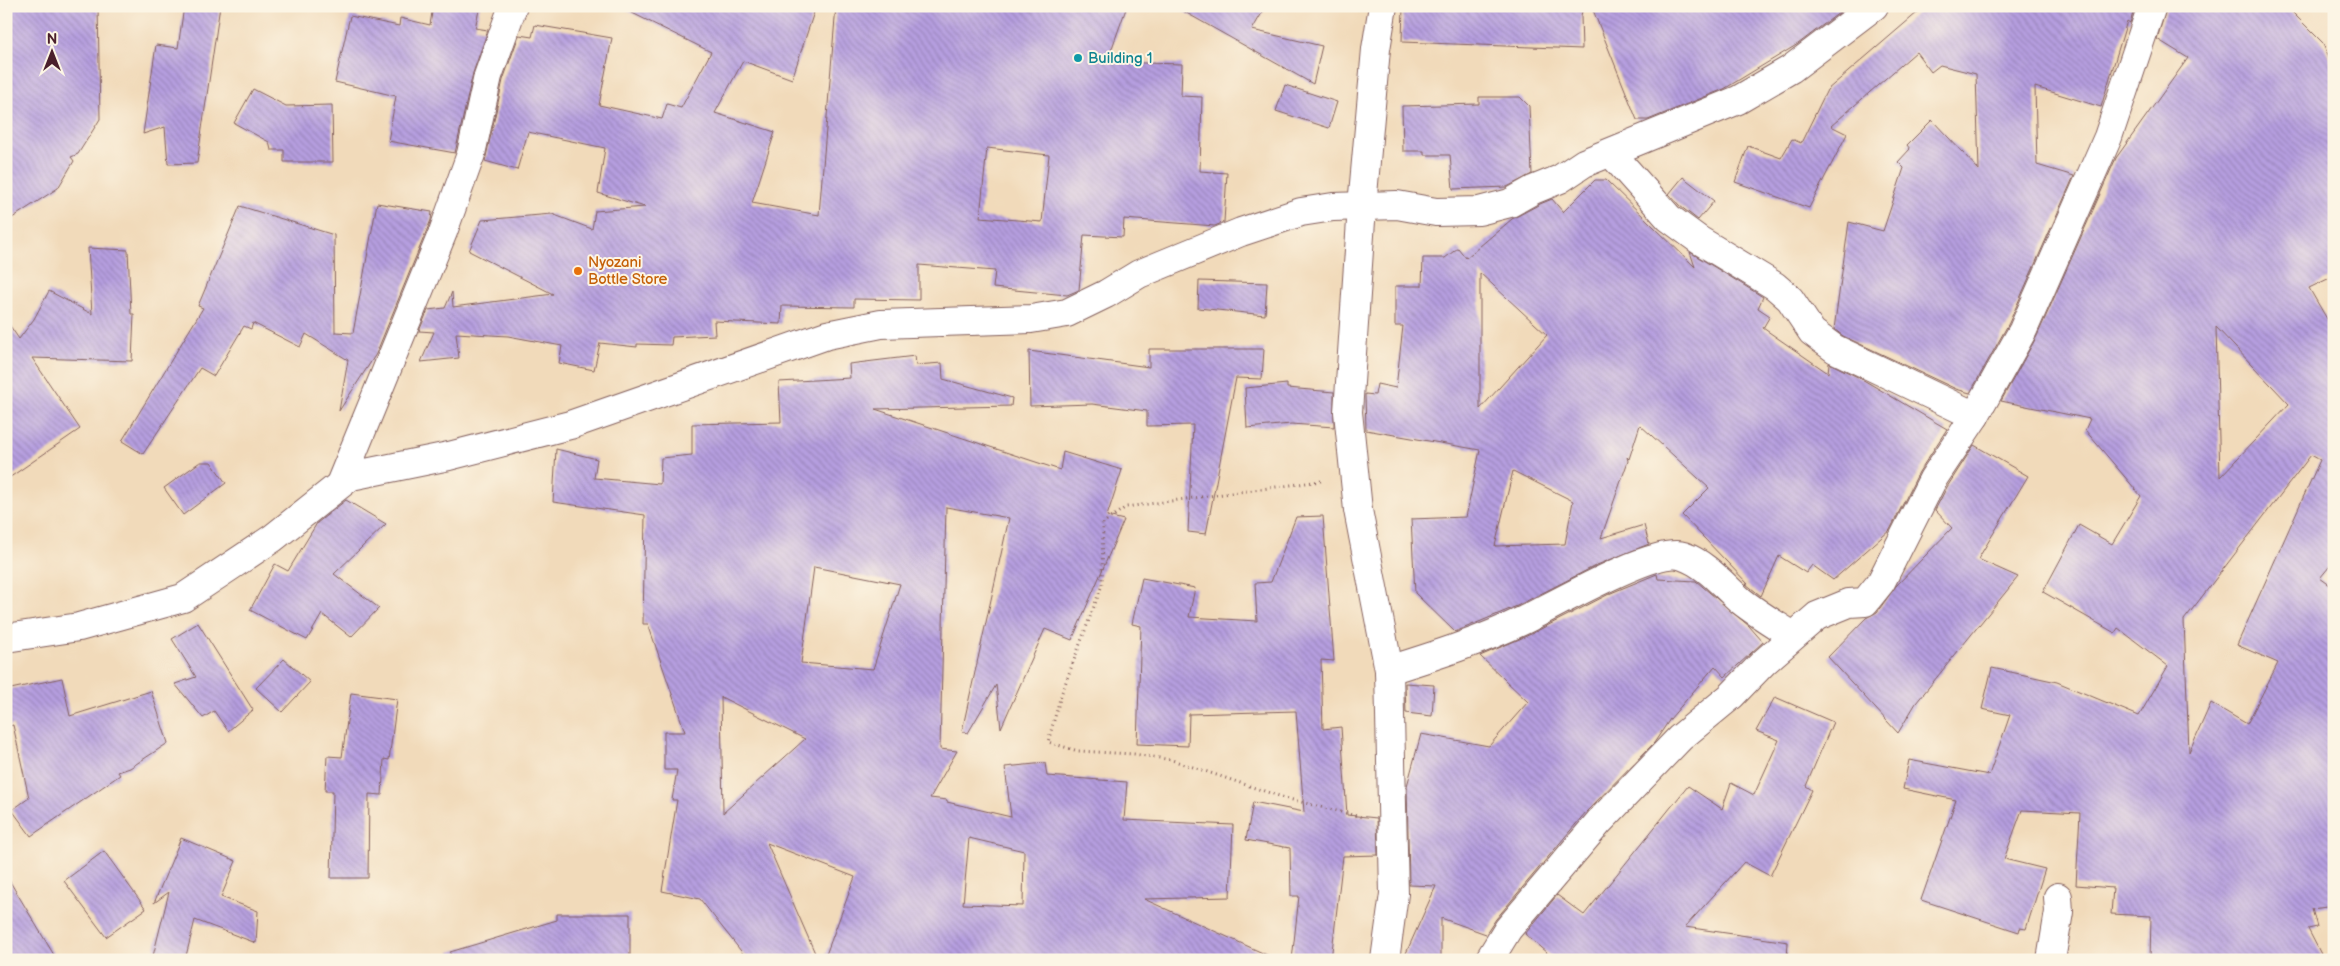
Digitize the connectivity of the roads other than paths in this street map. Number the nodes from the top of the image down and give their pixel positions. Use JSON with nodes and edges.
{"nodes":[{"id":1,"x":513,"y":6,"type":"edge"},
{"id":2,"x":1383,"y":6,"type":"edge"},
{"id":3,"x":1874,"y":6,"type":"edge"},
{"id":4,"x":2152,"y":6,"type":"edge"},
{"id":5,"x":1611,"y":153,"type":"junction"},
{"id":6,"x":1362,"y":206,"type":"junction"},
{"id":7,"x":1975,"y":416,"type":"junction"},
{"id":8,"x":340,"y":484,"type":"junction"},
{"id":9,"x":1793,"y":636,"type":"junction"},
{"id":10,"x":6,"y":638,"type":"edge"},
{"id":11,"x":1389,"y":670,"type":"junction"},
{"id":12,"x":2058,"y":897,"type":"dead end"},
{"id":13,"x":1385,"y":960,"type":"edge"},
{"id":14,"x":1489,"y":960,"type":"edge"},
{"id":15,"x":2051,"y":960,"type":"edge"}],
"edges":[{"from":1,"to":8,"type":"street"},
{"from":2,"to":6,"type":"street"},
{"from":3,"to":5,"type":"street"},
{"from":4,"to":7,"type":"street"},
{"from":5,"to":6,"type":"street"},
{"from":5,"to":7,"type":"street"},
{"from":6,"to":8,"type":"street"},
{"from":6,"to":11,"type":"street"},
{"from":7,"to":9,"type":"street"},
{"from":8,"to":10,"type":"street"},
{"from":9,"to":11,"type":"street"},
{"from":9,"to":14,"type":"street"},
{"from":11,"to":13,"type":"street"},
{"from":12,"to":15,"type":"street"}]}
